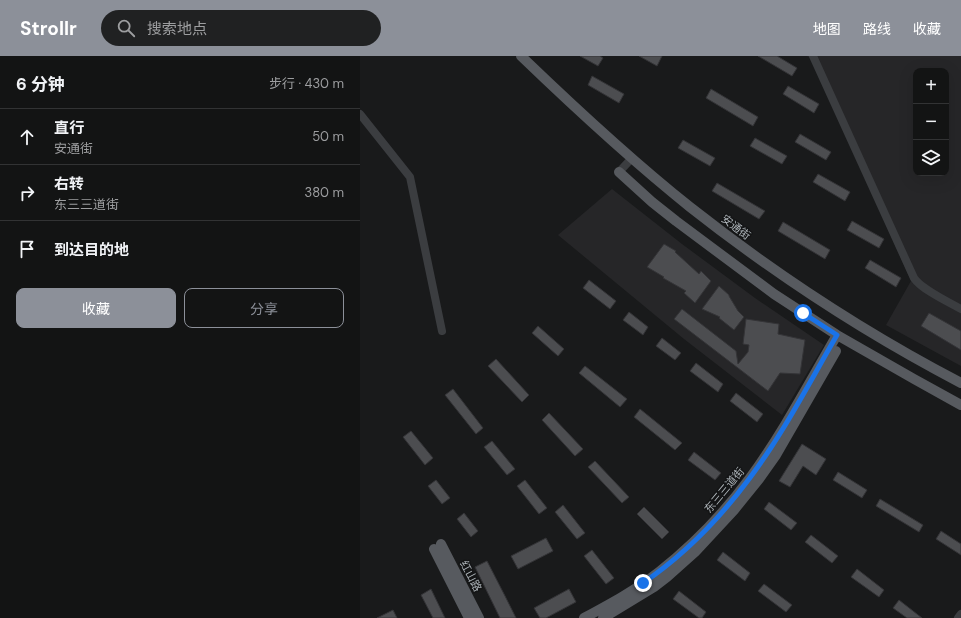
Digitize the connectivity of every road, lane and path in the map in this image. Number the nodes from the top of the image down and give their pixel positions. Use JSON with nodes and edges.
{"nodes":[{"id":1,"x":521,"y":56,"type":"edge"},
{"id":2,"x":813,"y":56,"type":"edge"},
{"id":3,"x":360,"y":114,"type":"edge"},
{"id":4,"x":632,"y":158,"type":"junction"},
{"id":5,"x":619,"y":172,"type":"joint"},
{"id":6,"x":961,"y":309,"type":"edge"},
{"id":7,"x":442,"y":331,"type":"dead end"},
{"id":8,"x":840,"y":337,"type":"junction"},
{"id":9,"x":961,"y":383,"type":"edge"},
{"id":10,"x":961,"y":405,"type":"edge"},
{"id":11,"x":961,"y":614,"type":"edge"},
{"id":12,"x":469,"y":618,"type":"edge"},
{"id":13,"x":479,"y":618,"type":"edge"},
{"id":14,"x":584,"y":618,"type":"edge"},
{"id":15,"x":603,"y":618,"type":"edge"},
{"id":16,"x":958,"y":618,"type":"edge"}],
"edges":[{"from":1,"to":4,"type":"main road","name":"安通街"},
{"from":2,"to":6,"type":"street"},
{"from":3,"to":7,"type":"street"},
{"from":4,"to":5,"type":"street"},
{"from":4,"to":9,"type":"main road","name":"安通街"},
{"from":5,"to":8,"type":"main road"},
{"from":8,"to":10,"type":"main road"},
{"from":8,"to":14,"type":"main road","name":"东三三道街"},
{"from":8,"to":15,"type":"main road","name":"东三三道街"},
{"from":11,"to":16,"type":"street"},
{"from":12,"to":13,"type":"main road","name":"红山路"}]}
